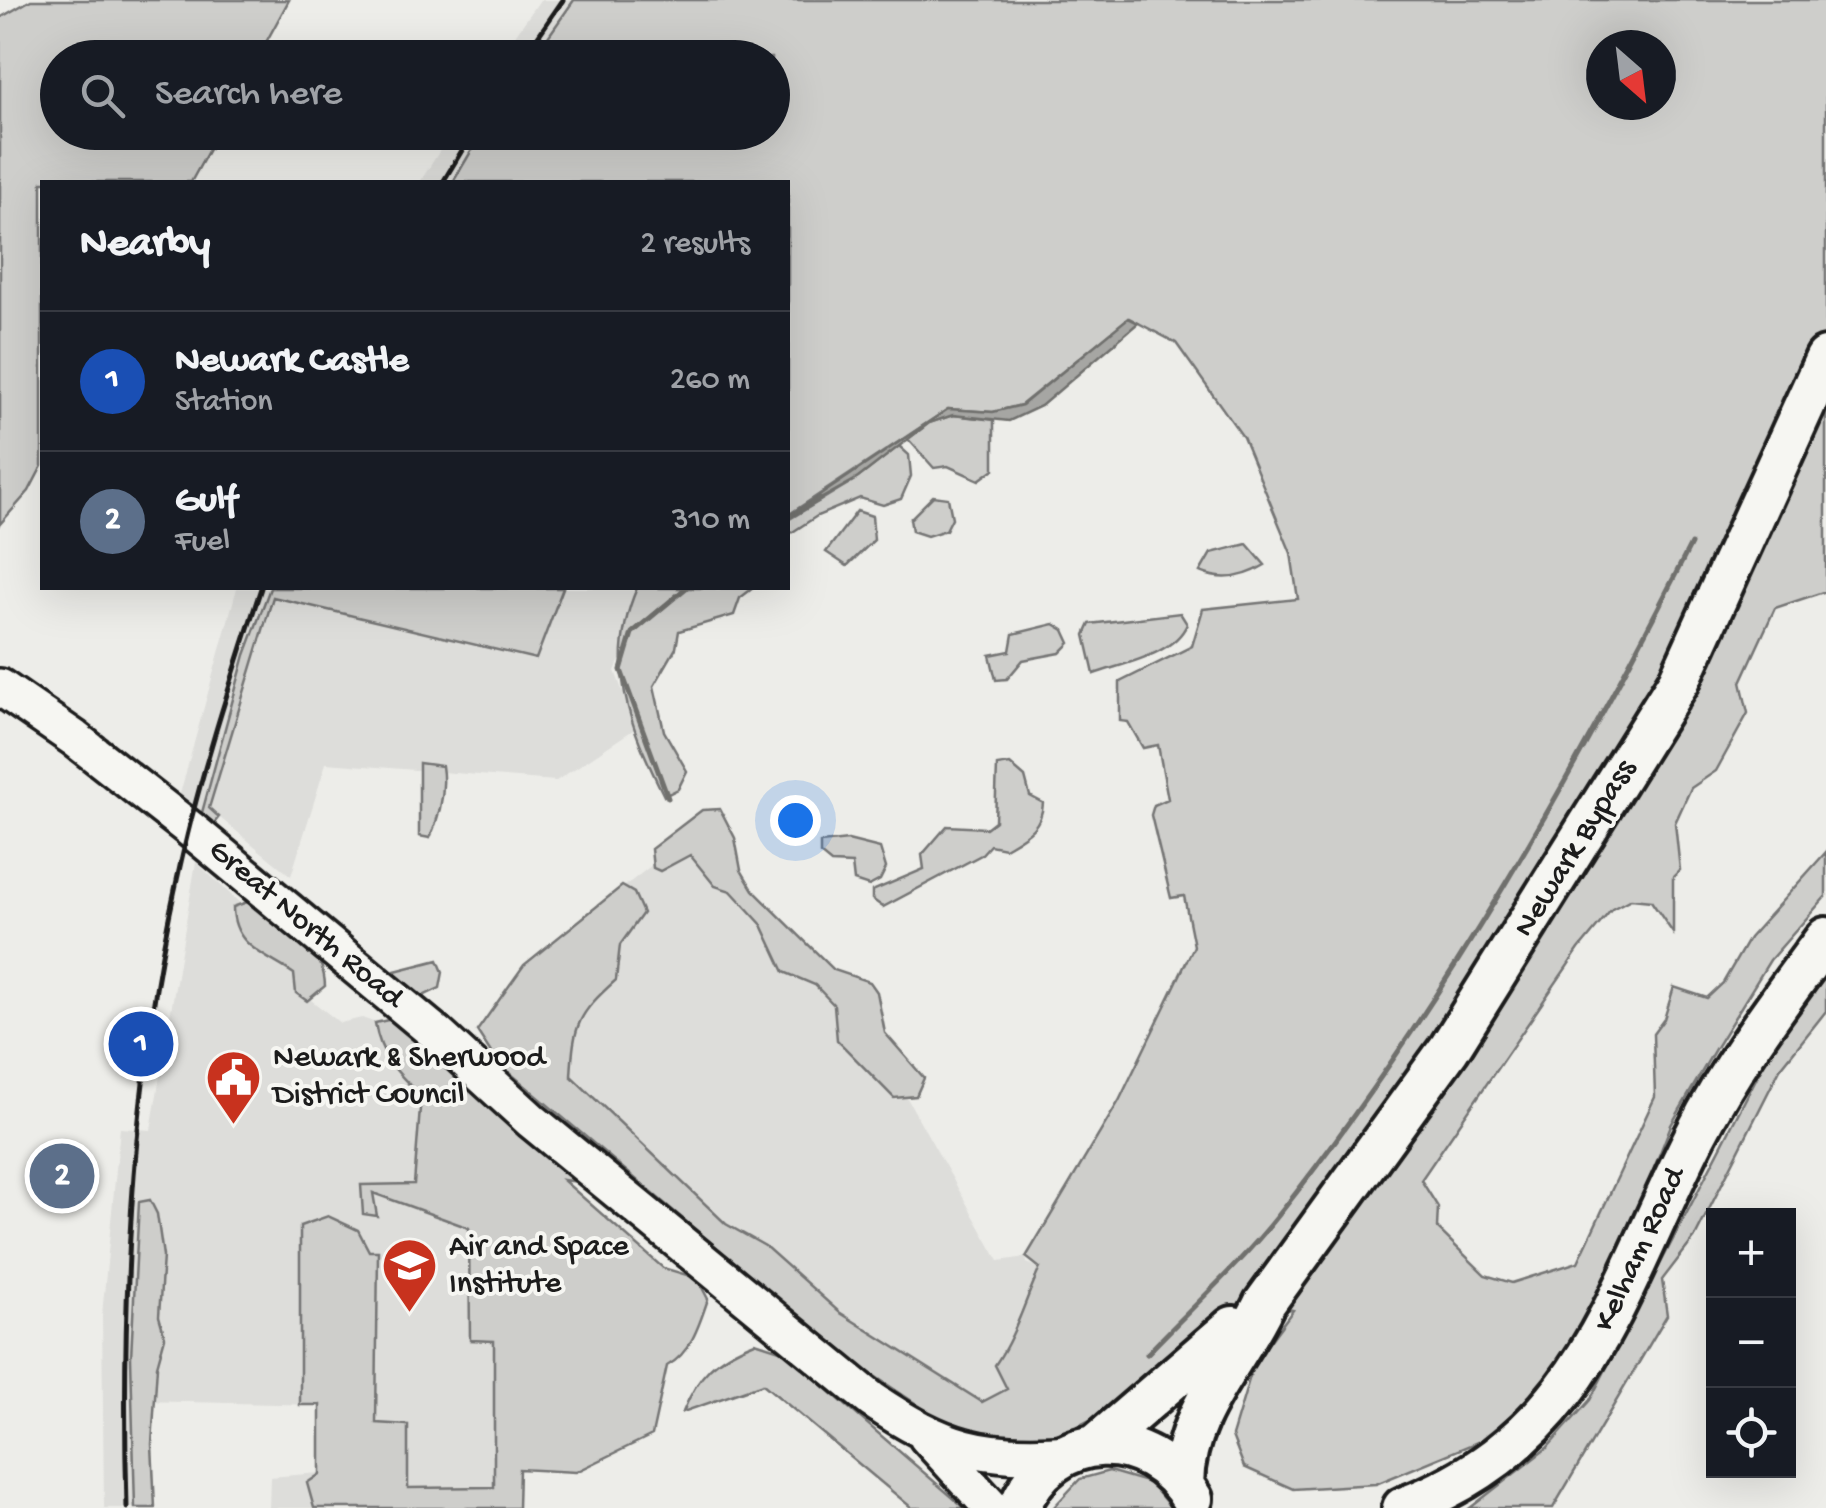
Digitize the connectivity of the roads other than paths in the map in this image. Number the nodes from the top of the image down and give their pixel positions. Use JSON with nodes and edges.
{"nodes":[{"id":1,"x":1826,"y":358,"type":"edge"},
{"id":2,"x":0,"y":687,"type":"edge"},
{"id":3,"x":1826,"y":938,"type":"edge"},
{"id":4,"x":1264,"y":1304,"type":"junction"},
{"id":5,"x":927,"y":1438,"type":"junction"},
{"id":6,"x":1082,"y":1450,"type":"junction"},
{"id":7,"x":1198,"y":1500,"type":"edge"},
{"id":8,"x":992,"y":1508,"type":"edge"},
{"id":9,"x":1019,"y":1508,"type":"edge"},
{"id":10,"x":1403,"y":1508,"type":"edge"}],
"edges":[{"from":1,"to":4,"type":"highway","name":"Newark Bypass"},
{"from":2,"to":5,"type":"main road","name":"Great North Road"},
{"from":3,"to":10,"type":"highway","name":"Kelham Road"},
{"from":4,"to":6,"type":"highway","name":"Newark Bypass"},
{"from":4,"to":7,"type":"highway","name":"Newark Bypass"},
{"from":5,"to":6,"type":"main road","name":"Great North Road"},
{"from":5,"to":8,"type":"main road","name":"Great North Road"},
{"from":6,"to":7,"type":"highway"},
{"from":6,"to":9,"type":"highway","name":"Newark Bypass"}]}
